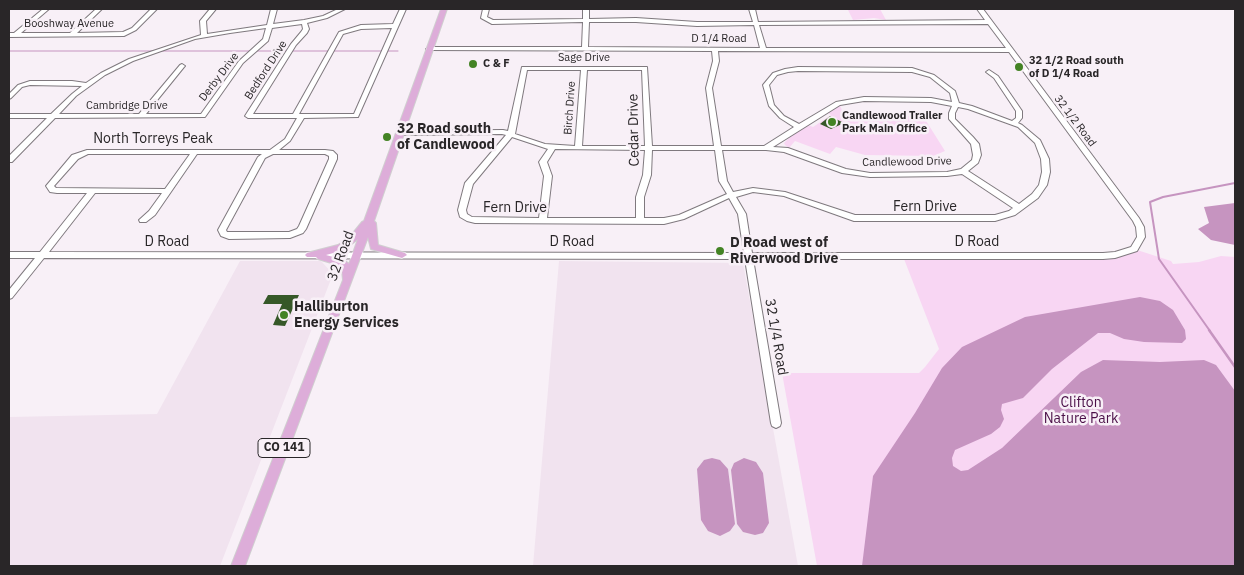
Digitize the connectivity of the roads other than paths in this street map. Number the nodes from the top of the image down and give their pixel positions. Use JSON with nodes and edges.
{"nodes":[{"id":1,"x":46,"y":9,"type":"edge"},
{"id":2,"x":99,"y":9,"type":"edge"},
{"id":3,"x":154,"y":9,"type":"edge"},
{"id":4,"x":212,"y":9,"type":"edge"},
{"id":5,"x":274,"y":9,"type":"edge"},
{"id":6,"x":342,"y":9,"type":"edge"},
{"id":7,"x":403,"y":9,"type":"edge"},
{"id":8,"x":444,"y":9,"type":"edge"},
{"id":9,"x":486,"y":9,"type":"edge"},
{"id":10,"x":586,"y":9,"type":"edge"},
{"id":11,"x":752,"y":9,"type":"edge"},
{"id":12,"x":980,"y":9,"type":"edge"},
{"id":13,"x":587,"y":21,"type":"junction"},
{"id":14,"x":304,"y":22,"type":"junction"},
{"id":15,"x":492,"y":22,"type":"joint"},
{"id":16,"x":756,"y":22,"type":"junction"},
{"id":17,"x":990,"y":22,"type":"junction"},
{"id":18,"x":396,"y":26,"type":"junction"},
{"id":19,"x":271,"y":27,"type":"junction"},
{"id":20,"x":124,"y":34,"type":"joint"},
{"id":21,"x":12,"y":35,"type":"edge"},
{"id":22,"x":71,"y":35,"type":"junction"},
{"id":23,"x":204,"y":36,"type":"junction"},
{"id":24,"x":429,"y":49,"type":"junction"},
{"id":25,"x":585,"y":49,"type":"junction"},
{"id":26,"x":715,"y":49,"type":"junction"},
{"id":27,"x":763,"y":49,"type":"junction"},
{"id":28,"x":1010,"y":50,"type":"junction"},
{"id":29,"x":182,"y":66,"type":"dead end"},
{"id":30,"x":524,"y":68,"type":"joint"},
{"id":31,"x":584,"y":68,"type":"junction"},
{"id":32,"x":645,"y":68,"type":"joint"},
{"id":33,"x":989,"y":72,"type":"dead end"},
{"id":34,"x":86,"y":85,"type":"junction"},
{"id":35,"x":9,"y":97,"type":"edge"},
{"id":36,"x":956,"y":104,"type":"junction"},
{"id":37,"x":9,"y":116,"type":"edge"},
{"id":38,"x":52,"y":116,"type":"junction"},
{"id":39,"x":141,"y":116,"type":"junction"},
{"id":40,"x":202,"y":116,"type":"joint"},
{"id":41,"x":298,"y":116,"type":"junction"},
{"id":42,"x":1014,"y":123,"type":"junction"},
{"id":43,"x":799,"y":127,"type":"junction"},
{"id":44,"x":401,"y":132,"type":"junction"},
{"id":45,"x":445,"y":132,"type":"joint"},
{"id":46,"x":511,"y":134,"type":"junction"},
{"id":47,"x":552,"y":148,"type":"junction"},
{"id":48,"x":578,"y":148,"type":"junction"},
{"id":49,"x":649,"y":148,"type":"junction"},
{"id":50,"x":718,"y":148,"type":"junction"},
{"id":51,"x":766,"y":148,"type":"junction"},
{"id":52,"x":195,"y":152,"type":"junction"},
{"id":53,"x":272,"y":152,"type":"junction"},
{"id":54,"x":12,"y":153,"type":"edge"},
{"id":55,"x":9,"y":160,"type":"edge"},
{"id":56,"x":963,"y":171,"type":"junction"},
{"id":57,"x":93,"y":191,"type":"junction"},
{"id":58,"x":168,"y":191,"type":"junction"},
{"id":59,"x":732,"y":195,"type":"junction"},
{"id":60,"x":1019,"y":208,"type":"junction"},
{"id":61,"x":371,"y":217,"type":"junction"},
{"id":62,"x":143,"y":220,"type":"dead end"},
{"id":63,"x":543,"y":220,"type":"junction"},
{"id":64,"x":640,"y":221,"type":"junction"},
{"id":65,"x":1134,"y":249,"type":"joint"},
{"id":66,"x":9,"y":255,"type":"edge"},
{"id":67,"x":42,"y":255,"type":"junction"},
{"id":68,"x":310,"y":255,"type":"junction"},
{"id":69,"x":357,"y":255,"type":"junction"},
{"id":70,"x":402,"y":255,"type":"junction"},
{"id":71,"x":750,"y":256,"type":"junction"},
{"id":72,"x":346,"y":285,"type":"junction"},
{"id":73,"x":9,"y":296,"type":"edge"},
{"id":74,"x":776,"y":423,"type":"dead end"},
{"id":75,"x":238,"y":566,"type":"edge"}],
"edges":[{"from":1,"to":21,"type":"street"},
{"from":2,"to":22,"type":"street"},
{"from":3,"to":20,"type":"street"},
{"from":4,"to":23,"type":"street"},
{"from":5,"to":19,"type":"street"},
{"from":6,"to":14,"type":"street"},
{"from":7,"to":18,"type":"street"},
{"from":8,"to":24,"type":"main road","name":"32 Road","number":"CO 141"},
{"from":9,"to":15,"type":"street"},
{"from":10,"to":13,"type":"street"},
{"from":11,"to":16,"type":"street"},
{"from":12,"to":17,"type":"street","name":"32 1/2 Road"},
{"from":13,"to":15,"type":"street"},
{"from":13,"to":16,"type":"street"},
{"from":13,"to":25,"type":"street"},
{"from":14,"to":19,"type":"street"},
{"from":14,"to":41,"type":"street","name":"Bedford Drive"},
{"from":16,"to":17,"type":"street"},
{"from":16,"to":27,"type":"street"},
{"from":17,"to":28,"type":"street","name":"32 1/2 Road"},
{"from":18,"to":41,"type":"street"},
{"from":18,"to":41,"type":"street"},
{"from":19,"to":23,"type":"street"},
{"from":19,"to":40,"type":"street","name":"Derby Drive"},
{"from":20,"to":22,"type":"street","name":"Booshway Avenue"},
{"from":21,"to":22,"type":"street","name":"Booshway Avenue"},
{"from":23,"to":34,"type":"street"},
{"from":24,"to":25,"type":"street","name":"D 1/4 Road"},
{"from":24,"to":44,"type":"main road","name":"32 Road","number":"CO 141"},
{"from":25,"to":26,"type":"street","name":"D 1/4 Road"},
{"from":26,"to":27,"type":"street","name":"D 1/4 Road"},
{"from":26,"to":50,"type":"street","name":"32 1/4 Road"},
{"from":27,"to":28,"type":"street","name":"D 1/4 Road"},
{"from":28,"to":65,"type":"street","name":"32 1/2 Road"},
{"from":29,"to":39,"type":"street"},
{"from":30,"to":31,"type":"street","name":"Sage Drive"},
{"from":30,"to":46,"type":"street"},
{"from":31,"to":32,"type":"street","name":"Sage Drive"},
{"from":31,"to":48,"type":"street","name":"Birch Drive"},
{"from":32,"to":49,"type":"street","name":"Cedar Drive"},
{"from":33,"to":42,"type":"street"},
{"from":34,"to":35,"type":"street"},
{"from":34,"to":38,"type":"street"},
{"from":36,"to":42,"type":"street","name":"Fern Drive"},
{"from":36,"to":43,"type":"street","name":"Fern Drive"},
{"from":36,"to":43,"type":"street","name":"Candlewood Drive"},
{"from":36,"to":56,"type":"street","name":"Candlewood Drive"},
{"from":37,"to":38,"type":"street","name":"Cambridge Drive"},
{"from":38,"to":39,"type":"street","name":"Cambridge Drive"},
{"from":38,"to":54,"type":"street"},
{"from":39,"to":40,"type":"street","name":"Cambridge Drive"},
{"from":41,"to":53,"type":"street"},
{"from":42,"to":60,"type":"street","name":"Fern Drive"},
{"from":43,"to":51,"type":"street","name":"Fern Drive"},
{"from":44,"to":45,"type":"street","name":"Candlewood Drive"},
{"from":44,"to":61,"type":"main road","name":"32 Road","number":"CO 141"},
{"from":45,"to":46,"type":"street","name":"Candlewood Drive"},
{"from":46,"to":47,"type":"street","name":"Candlewood Drive"},
{"from":46,"to":63,"type":"street","name":"Fern Drive"},
{"from":47,"to":48,"type":"street","name":"Candlewood Drive"},
{"from":47,"to":63,"type":"street","name":"Birch Drive"},
{"from":48,"to":49,"type":"street","name":"Candlewood Drive"},
{"from":49,"to":50,"type":"street","name":"Candlewood Drive"},
{"from":49,"to":64,"type":"street","name":"Cedar Drive"},
{"from":50,"to":51,"type":"street","name":"Candlewood Drive"},
{"from":50,"to":59,"type":"street","name":"32 1/4 Road"},
{"from":51,"to":56,"type":"street","name":"Candlewood Drive"},
{"from":52,"to":53,"type":"street","name":"North Torreys Peak"},
{"from":52,"to":57,"type":"street","name":"North Torreys Peak"},
{"from":52,"to":58,"type":"street"},
{"from":53,"to":53,"type":"street","name":"North Torreys Peak"},
{"from":54,"to":55,"type":"street"},
{"from":56,"to":60,"type":"street"},
{"from":57,"to":58,"type":"street"},
{"from":57,"to":67,"type":"street"},
{"from":58,"to":62,"type":"street"},
{"from":59,"to":60,"type":"street","name":"Fern Drive"},
{"from":59,"to":64,"type":"street","name":"Fern Drive"},
{"from":59,"to":71,"type":"street","name":"32 1/4 Road"},
{"from":61,"to":68,"type":"main road"},
{"from":61,"to":69,"type":"main road","name":"32 Road","number":"CO 141"},
{"from":61,"to":70,"type":"main road"},
{"from":63,"to":64,"type":"street","name":"Fern Drive"},
{"from":65,"to":71,"type":"street","name":"D Road"},
{"from":66,"to":67,"type":"street","name":"D Road"},
{"from":67,"to":68,"type":"street","name":"D Road"},
{"from":67,"to":73,"type":"street"},
{"from":68,"to":69,"type":"street","name":"D Road"},
{"from":68,"to":72,"type":"main road"},
{"from":69,"to":70,"type":"street","name":"D Road"},
{"from":69,"to":72,"type":"main road","name":"32 Road","number":"CO 141"},
{"from":70,"to":71,"type":"street","name":"D Road"},
{"from":71,"to":74,"type":"street","name":"32 1/4 Road"},
{"from":72,"to":75,"type":"main road","name":"32 Road","number":"CO 141"}]}
